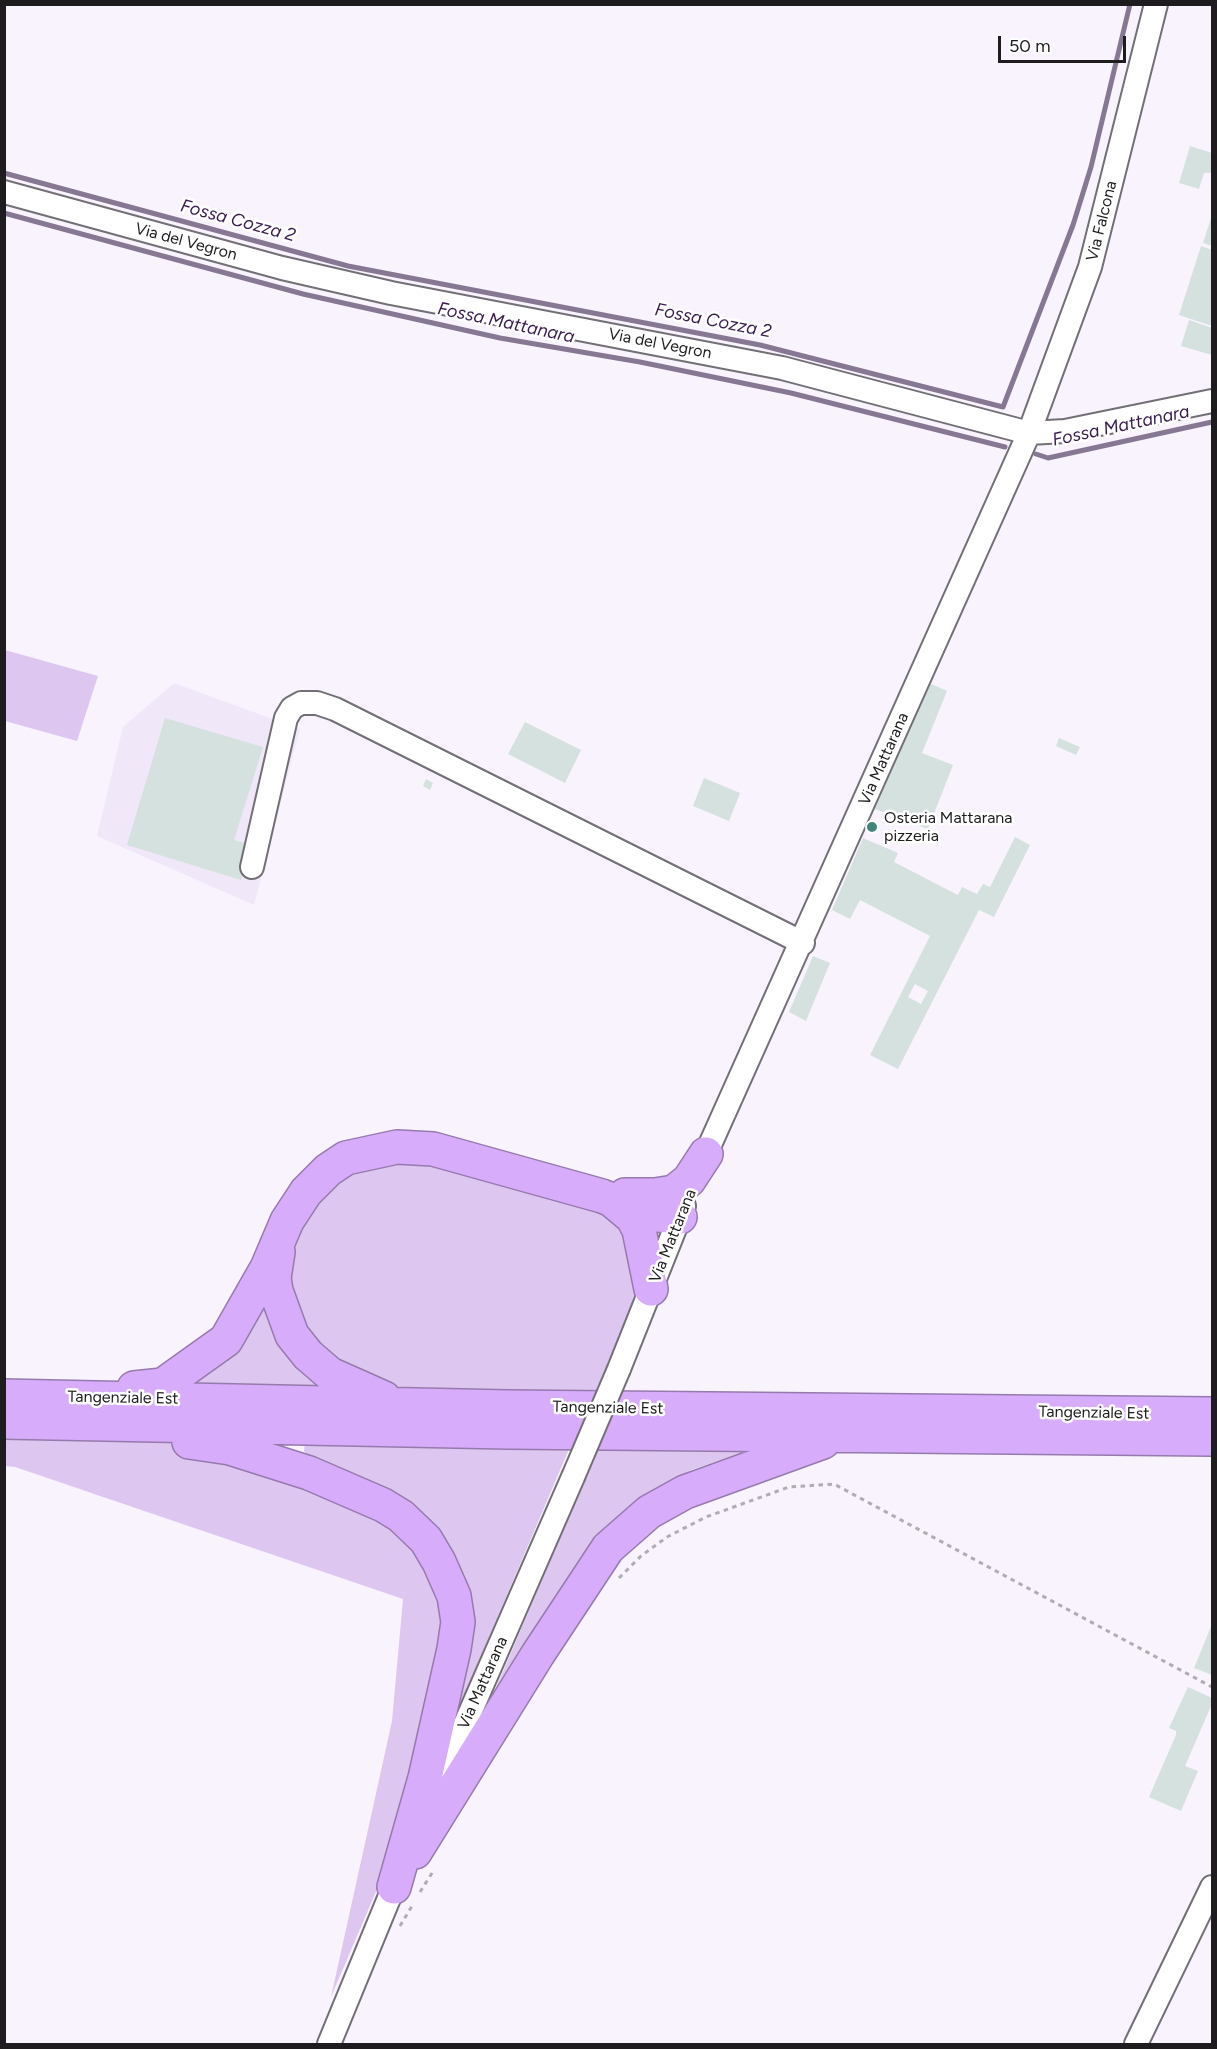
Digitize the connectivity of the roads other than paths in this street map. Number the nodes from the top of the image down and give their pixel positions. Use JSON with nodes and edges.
{"nodes":[{"id":1,"x":1156,"y":4,"type":"edge"},
{"id":2,"x":4,"y":192,"type":"edge"},
{"id":3,"x":1212,"y":401,"type":"edge"},
{"id":4,"x":1029,"y":433,"type":"junction"},
{"id":5,"x":252,"y":867,"type":"dead end"},
{"id":6,"x":803,"y":943,"type":"junction"},
{"id":7,"x":706,"y":1154,"type":"junction"},
{"id":8,"x":602,"y":1196,"type":"junction"},
{"id":9,"x":655,"y":1196,"type":"junction"},
{"id":10,"x":680,"y":1217,"type":"junction"},
{"id":11,"x":279,"y":1242,"type":"junction"},
{"id":12,"x":651,"y":1289,"type":"junction"},
{"id":13,"x":397,"y":1404,"type":"junction"},
{"id":14,"x":6,"y":1405,"type":"edge"},
{"id":15,"x":1212,"y":1414,"type":"edge"},
{"id":16,"x":61,"y":1423,"type":"junction"},
{"id":17,"x":842,"y":1436,"type":"junction"},
{"id":18,"x":1212,"y":1439,"type":"edge"},
{"id":19,"x":1212,"y":1887,"type":"edge"},
{"id":20,"x":404,"y":1894,"type":"junction"},
{"id":21,"x":329,"y":2044,"type":"edge"},
{"id":22,"x":1136,"y":2044,"type":"edge"}],
"edges":[{"from":1,"to":4,"type":"street","name":"Via Falcona"},
{"from":2,"to":4,"type":"street","name":"Via del Vegron"},
{"from":3,"to":4,"type":"street","name":"Via del Vegron"},
{"from":4,"to":6,"type":"street","name":"Via Mattarana"},
{"from":5,"to":6,"type":"street"},
{"from":6,"to":7,"type":"street","name":"Via Mattarana"},
{"from":7,"to":9,"type":"highway"},
{"from":7,"to":10,"type":"street","name":"Via Mattarana"},
{"from":8,"to":9,"type":"highway"},
{"from":8,"to":10,"type":"highway"},
{"from":8,"to":11,"type":"highway"},
{"from":8,"to":12,"type":"highway"},
{"from":9,"to":10,"type":"highway"},
{"from":10,"to":12,"type":"street","name":"Via Mattarana"},
{"from":11,"to":13,"type":"highway"},
{"from":11,"to":14,"type":"highway"},
{"from":12,"to":20,"type":"street","name":"Via Mattarana","bridge":true},
{"from":13,"to":14,"type":"highway","name":"Tangenziale Est"},
{"from":13,"to":15,"type":"highway","name":"Tangenziale Est"},
{"from":14,"to":16,"type":"highway","name":"Tangenziale Est"},
{"from":16,"to":17,"type":"highway","name":"Tangenziale Est"},
{"from":16,"to":20,"type":"highway"},
{"from":17,"to":18,"type":"highway","name":"Tangenziale Est"},
{"from":17,"to":20,"type":"highway"},
{"from":19,"to":22,"type":"street"},
{"from":20,"to":21,"type":"street","name":"Via Mattarana"}]}
